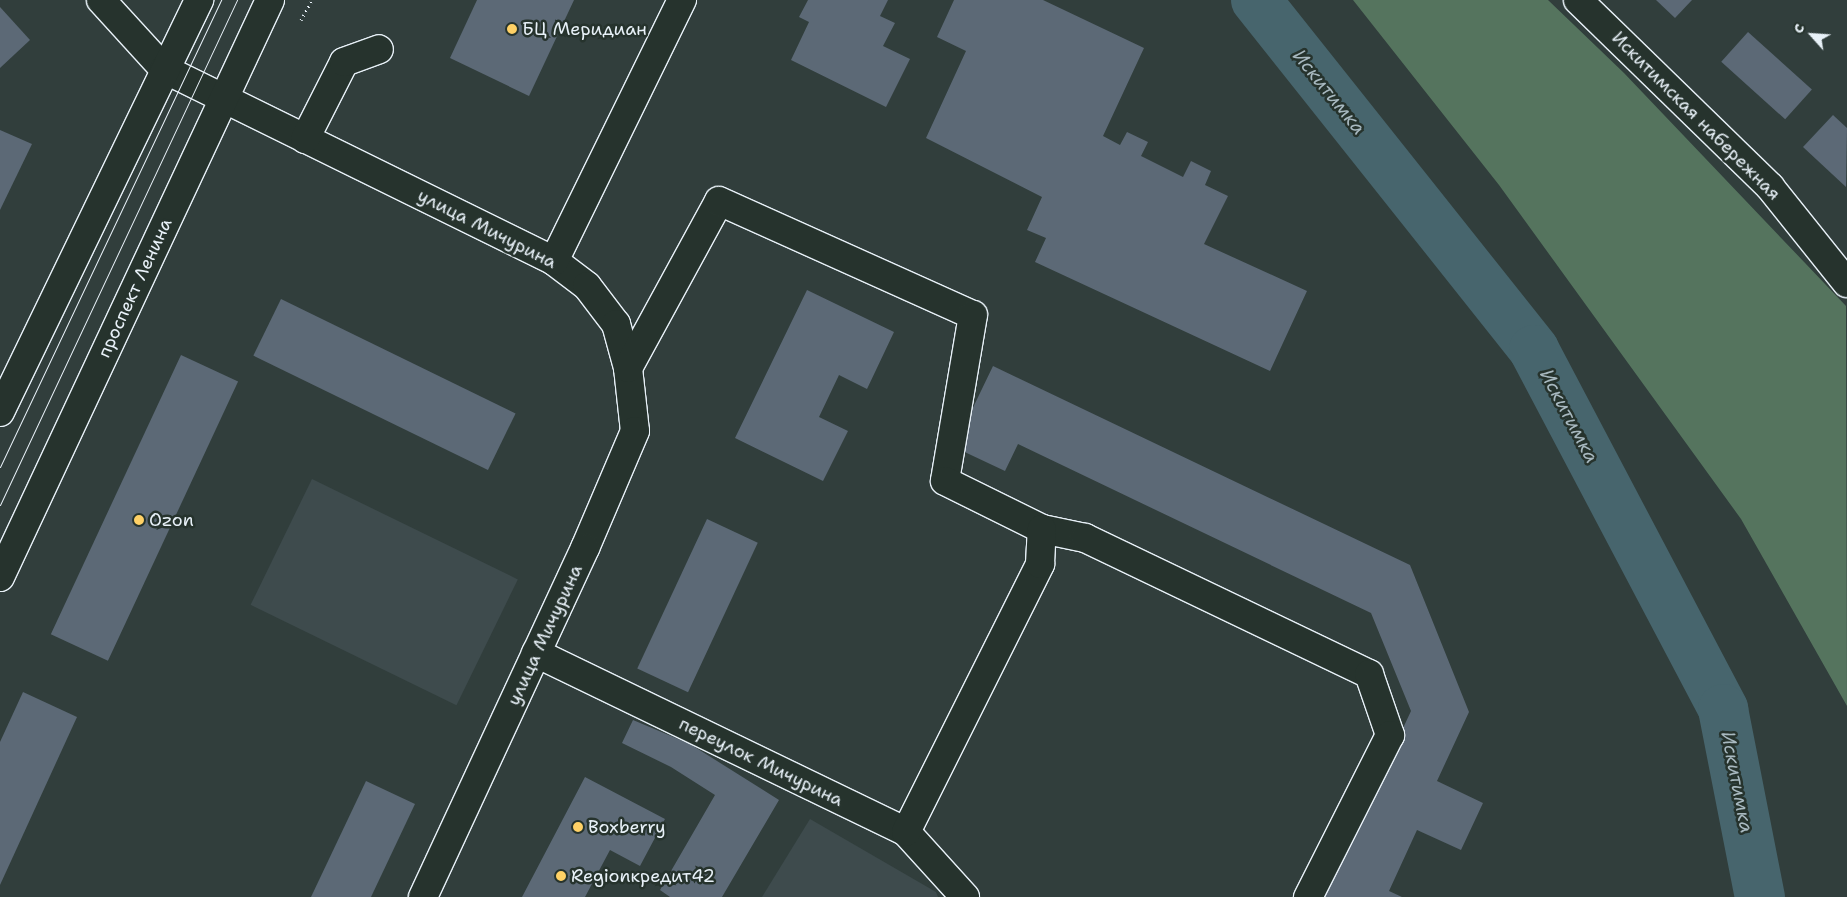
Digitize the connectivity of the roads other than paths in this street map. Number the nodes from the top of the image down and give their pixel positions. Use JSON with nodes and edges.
{"nodes":[{"id":1,"x":101,"y":0,"type":"edge"},
{"id":2,"x":199,"y":0,"type":"edge"},
{"id":3,"x":270,"y":0,"type":"edge"},
{"id":4,"x":682,"y":0,"type":"edge"},
{"id":5,"x":1578,"y":0,"type":"edge"},
{"id":6,"x":379,"y":49,"type":"dead end"},
{"id":7,"x":164,"y":69,"type":"junction"},
{"id":8,"x":224,"y":97,"type":"junction"},
{"id":9,"x":305,"y":139,"type":"junction"},
{"id":10,"x":554,"y":261,"type":"junction"},
{"id":11,"x":1847,"y":283,"type":"edge"},
{"id":12,"x":628,"y":368,"type":"junction"},
{"id":13,"x":0,"y":412,"type":"edge"},
{"id":14,"x":1042,"y":529,"type":"junction"},
{"id":15,"x":0,"y":577,"type":"edge"},
{"id":16,"x":536,"y":654,"type":"junction"},
{"id":17,"x":906,"y":832,"type":"junction"},
{"id":18,"x":967,"y":896,"type":"edge"},
{"id":19,"x":423,"y":897,"type":"edge"},
{"id":20,"x":1308,"y":897,"type":"edge"}],
"edges":[{"from":1,"to":7,"type":"street","name":"улица Мичурина"},
{"from":2,"to":7,"type":"street"},
{"from":3,"to":8,"type":"street","name":"проспект Ленина"},
{"from":4,"to":10,"type":"street"},
{"from":5,"to":11,"type":"street","name":"Искитимская набережная"},
{"from":6,"to":9,"type":"street"},
{"from":7,"to":8,"type":"street","name":"улица Мичурина"},
{"from":7,"to":13,"type":"street"},
{"from":8,"to":9,"type":"street","name":"улица Мичурина"},
{"from":8,"to":15,"type":"street","name":"проспект Ленина"},
{"from":9,"to":10,"type":"street","name":"улица Мичурина"},
{"from":10,"to":12,"type":"street","name":"улица Мичурина"},
{"from":12,"to":14,"type":"street"},
{"from":12,"to":16,"type":"street","name":"улица Мичурина"},
{"from":14,"to":17,"type":"street"},
{"from":14,"to":20,"type":"street"},
{"from":16,"to":17,"type":"street","name":"переулок Мичурина"},
{"from":16,"to":19,"type":"street","name":"улица Мичурина"},
{"from":17,"to":18,"type":"street","name":"переулок Мичурина"}]}
